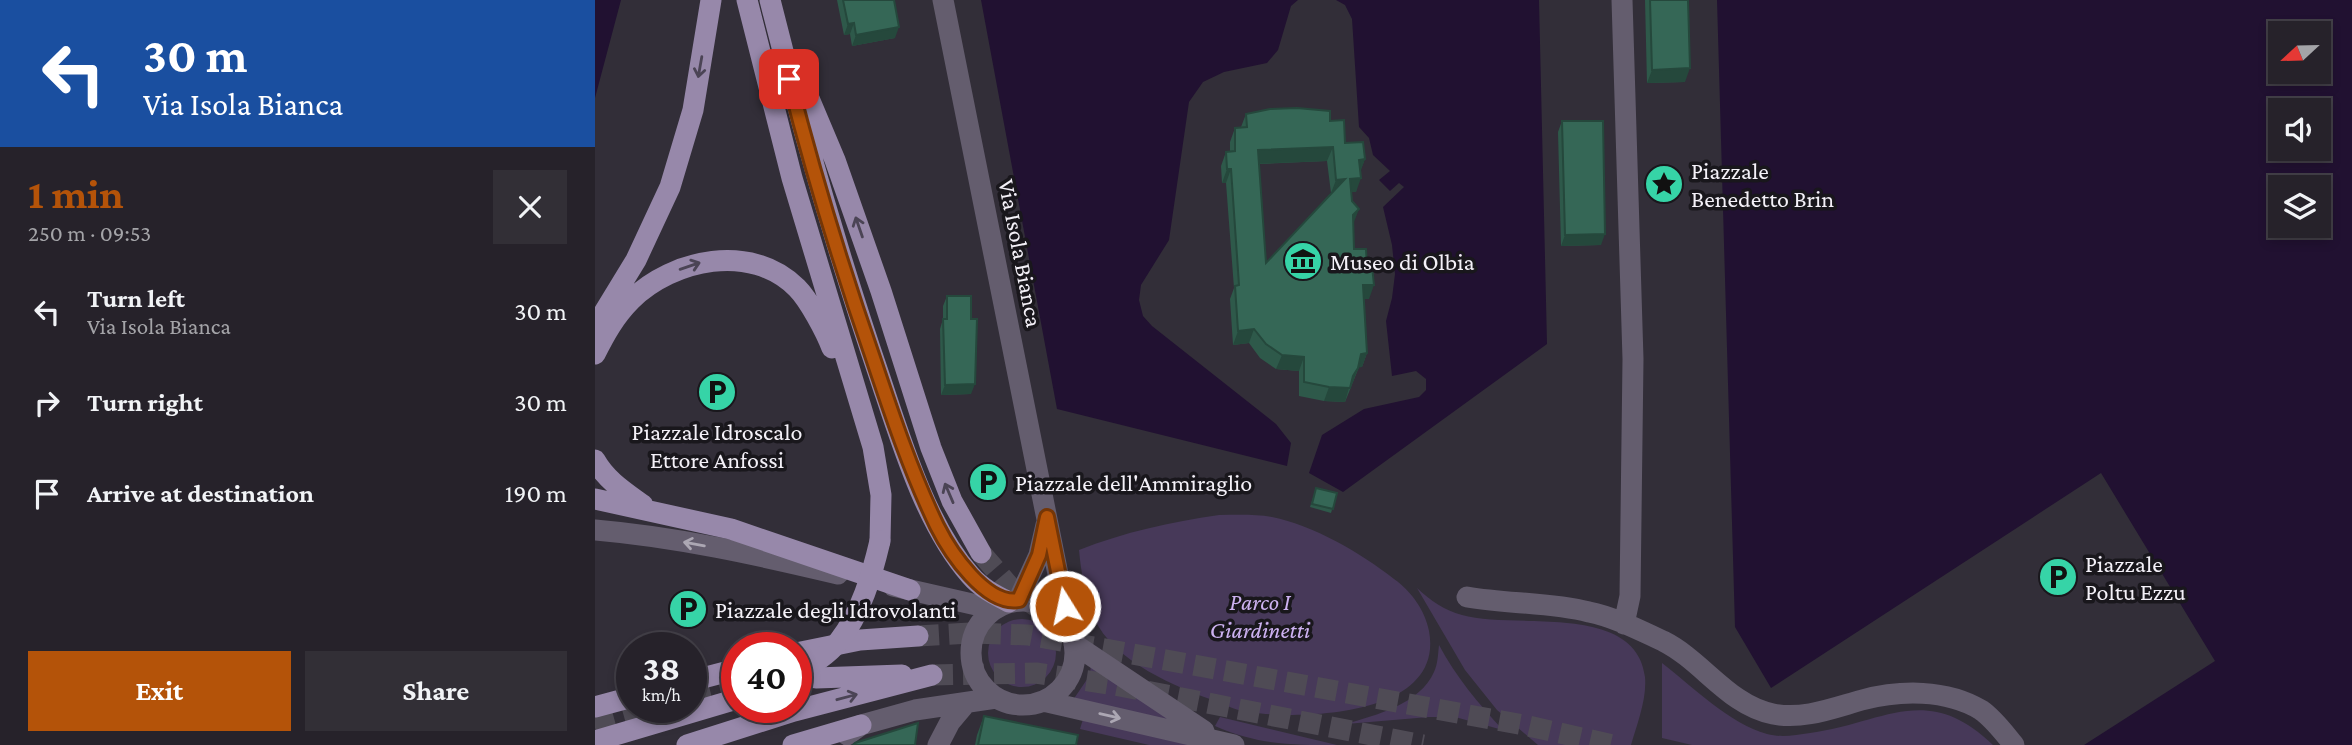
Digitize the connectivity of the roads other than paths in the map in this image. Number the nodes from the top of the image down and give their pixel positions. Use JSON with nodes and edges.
{"nodes":[{"id":1,"x":711,"y":0,"type":"edge"},
{"id":2,"x":747,"y":0,"type":"edge"},
{"id":3,"x":756,"y":0,"type":"edge"},
{"id":4,"x":770,"y":0,"type":"edge"},
{"id":5,"x":943,"y":0,"type":"edge"},
{"id":6,"x":1622,"y":0,"type":"edge"},
{"id":7,"x":767,"y":77,"type":"junction"},
{"id":8,"x":595,"y":327,"type":"edge"},
{"id":9,"x":595,"y":354,"type":"edge"},
{"id":10,"x":873,"y":447,"type":"junction"},
{"id":11,"x":595,"y":460,"type":"edge"},
{"id":12,"x":595,"y":499,"type":"edge"},
{"id":13,"x":653,"y":512,"type":"junction"},
{"id":14,"x":1047,"y":517,"type":"junction"},
{"id":15,"x":595,"y":530,"type":"edge"},
{"id":16,"x":981,"y":553,"type":"tunnel mouth"},
{"id":17,"x":910,"y":590,"type":"junction"},
{"id":18,"x":1467,"y":597,"type":"dead end"},
{"id":19,"x":1007,"y":604,"type":"junction"},
{"id":20,"x":1624,"y":624,"type":"junction"},
{"id":21,"x":918,"y":636,"type":"tunnel mouth"},
{"id":22,"x":1072,"y":637,"type":"junction"},
{"id":23,"x":812,"y":650,"type":"edge"},
{"id":24,"x":812,"y":668,"type":"edge"},
{"id":25,"x":812,"y":676,"type":"edge"},
{"id":26,"x":996,"y":698,"type":"junction"},
{"id":27,"x":616,"y":701,"type":"edge"},
{"id":28,"x":1043,"y":701,"type":"junction"},
{"id":29,"x":966,"y":703,"type":"junction"},
{"id":30,"x":721,"y":704,"type":"edge"},
{"id":31,"x":812,"y":706,"type":"edge"},
{"id":32,"x":595,"y":707,"type":"edge"},
{"id":33,"x":915,"y":710,"type":"junction"},
{"id":34,"x":756,"y":723,"type":"edge"},
{"id":35,"x":861,"y":725,"type":"junction"},
{"id":36,"x":595,"y":741,"type":"edge"},
{"id":37,"x":1229,"y":744,"type":"edge"},
{"id":38,"x":687,"y":745,"type":"edge"},
{"id":39,"x":793,"y":745,"type":"edge"},
{"id":40,"x":828,"y":745,"type":"edge"},
{"id":41,"x":937,"y":745,"type":"edge"},
{"id":42,"x":2014,"y":745,"type":"edge"}],
"edges":[{"from":1,"to":8,"type":"main road","one_way":true},
{"from":2,"to":7,"type":"main road"},
{"from":3,"to":7,"type":"main road"},
{"from":16,"to":4,"type":"main road","one_way":true},
{"from":4,"to":19,"type":"main road"},
{"from":5,"to":14,"type":"street","name":"Via Isola Bianca"},
{"from":6,"to":20,"type":"street"},
{"from":7,"to":10,"type":"main road"},
{"from":9,"to":10,"type":"main road","one_way":true},
{"from":10,"to":24,"type":"main road","bridge":true},
{"from":11,"to":13,"type":"main road"},
{"from":12,"to":13,"type":"main road"},
{"from":13,"to":17,"type":"main road"},
{"from":14,"to":19,"type":"street","name":"Via Isola Bianca"},
{"from":14,"to":22,"type":"street","name":"Via Isola Bianca"},
{"from":17,"to":15,"type":"street","one_way":true},
{"from":17,"to":19,"type":"street"},
{"from":18,"to":20,"type":"street"},
{"from":19,"to":22,"type":"street"},
{"from":19,"to":26,"type":"street"},
{"from":20,"to":42,"type":"street"},
{"from":21,"to":23,"type":"main road"},
{"from":22,"to":28,"type":"street"},
{"from":22,"to":37,"type":"street"},
{"from":31,"to":25,"type":"main road","one_way":true},
{"from":26,"to":28,"type":"street"},
{"from":26,"to":29,"type":"street"},
{"from":27,"to":32,"type":"main road"},
{"from":28,"to":37,"type":"street","one_way":true},
{"from":29,"to":33,"type":"street"},
{"from":29,"to":41,"type":"street"},
{"from":30,"to":36,"type":"main road"},
{"from":33,"to":35,"type":"street"},
{"from":33,"to":41,"type":"street"},
{"from":38,"to":34,"type":"main road","one_way":true},
{"from":35,"to":39,"type":"main road"},
{"from":35,"to":40,"type":"street"}]}
